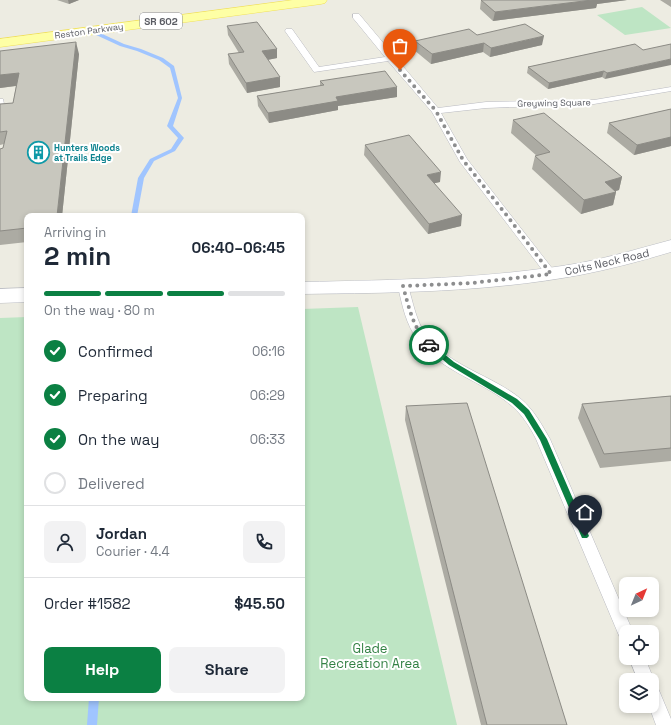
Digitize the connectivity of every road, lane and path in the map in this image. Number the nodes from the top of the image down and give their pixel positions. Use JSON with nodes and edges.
{"nodes":[{"id":1,"x":237,"y":0,"type":"edge"},
{"id":2,"x":321,"y":0,"type":"edge"},
{"id":3,"x":356,"y":16,"type":"dead end"},
{"id":4,"x":0,"y":31,"type":"edge"},
{"id":5,"x":289,"y":31,"type":"dead end"},
{"id":6,"x":0,"y":43,"type":"edge"},
{"id":7,"x":390,"y":58,"type":"junction"},
{"id":8,"x":671,"y":89,"type":"edge"},
{"id":9,"x":436,"y":111,"type":"junction"},
{"id":10,"x":671,"y":246,"type":"edge"},
{"id":11,"x":551,"y":274,"type":"junction"},
{"id":12,"x":403,"y":286,"type":"junction"},
{"id":13,"x":305,"y":288,"type":"edge"},
{"id":14,"x":24,"y":295,"type":"edge"},
{"id":15,"x":0,"y":296,"type":"edge"},
{"id":16,"x":623,"y":625,"type":"edge"},
{"id":17,"x":659,"y":711,"type":"edge"},
{"id":18,"x":665,"y":725,"type":"edge"}],
"edges":[{"from":1,"to":4,"type":"main road","name":"Reston Parkway","number":"SR 602"},
{"from":2,"to":6,"type":"main road","name":"Reston Parkway","number":"SR 602"},
{"from":3,"to":7,"type":"lane"},
{"from":5,"to":7,"type":"lane"},
{"from":7,"to":9,"type":"lane"},
{"from":8,"to":9,"type":"lane","name":"Greywing Square"},
{"from":9,"to":11,"type":"lane"},
{"from":10,"to":11,"type":"street","name":"Colts Neck Road"},
{"from":11,"to":12,"type":"street","name":"Colts Neck Road"},
{"from":12,"to":13,"type":"street","name":"Colts Neck Road"},
{"from":12,"to":16,"type":"lane"},
{"from":14,"to":15,"type":"street"},
{"from":17,"to":18,"type":"lane"}]}
